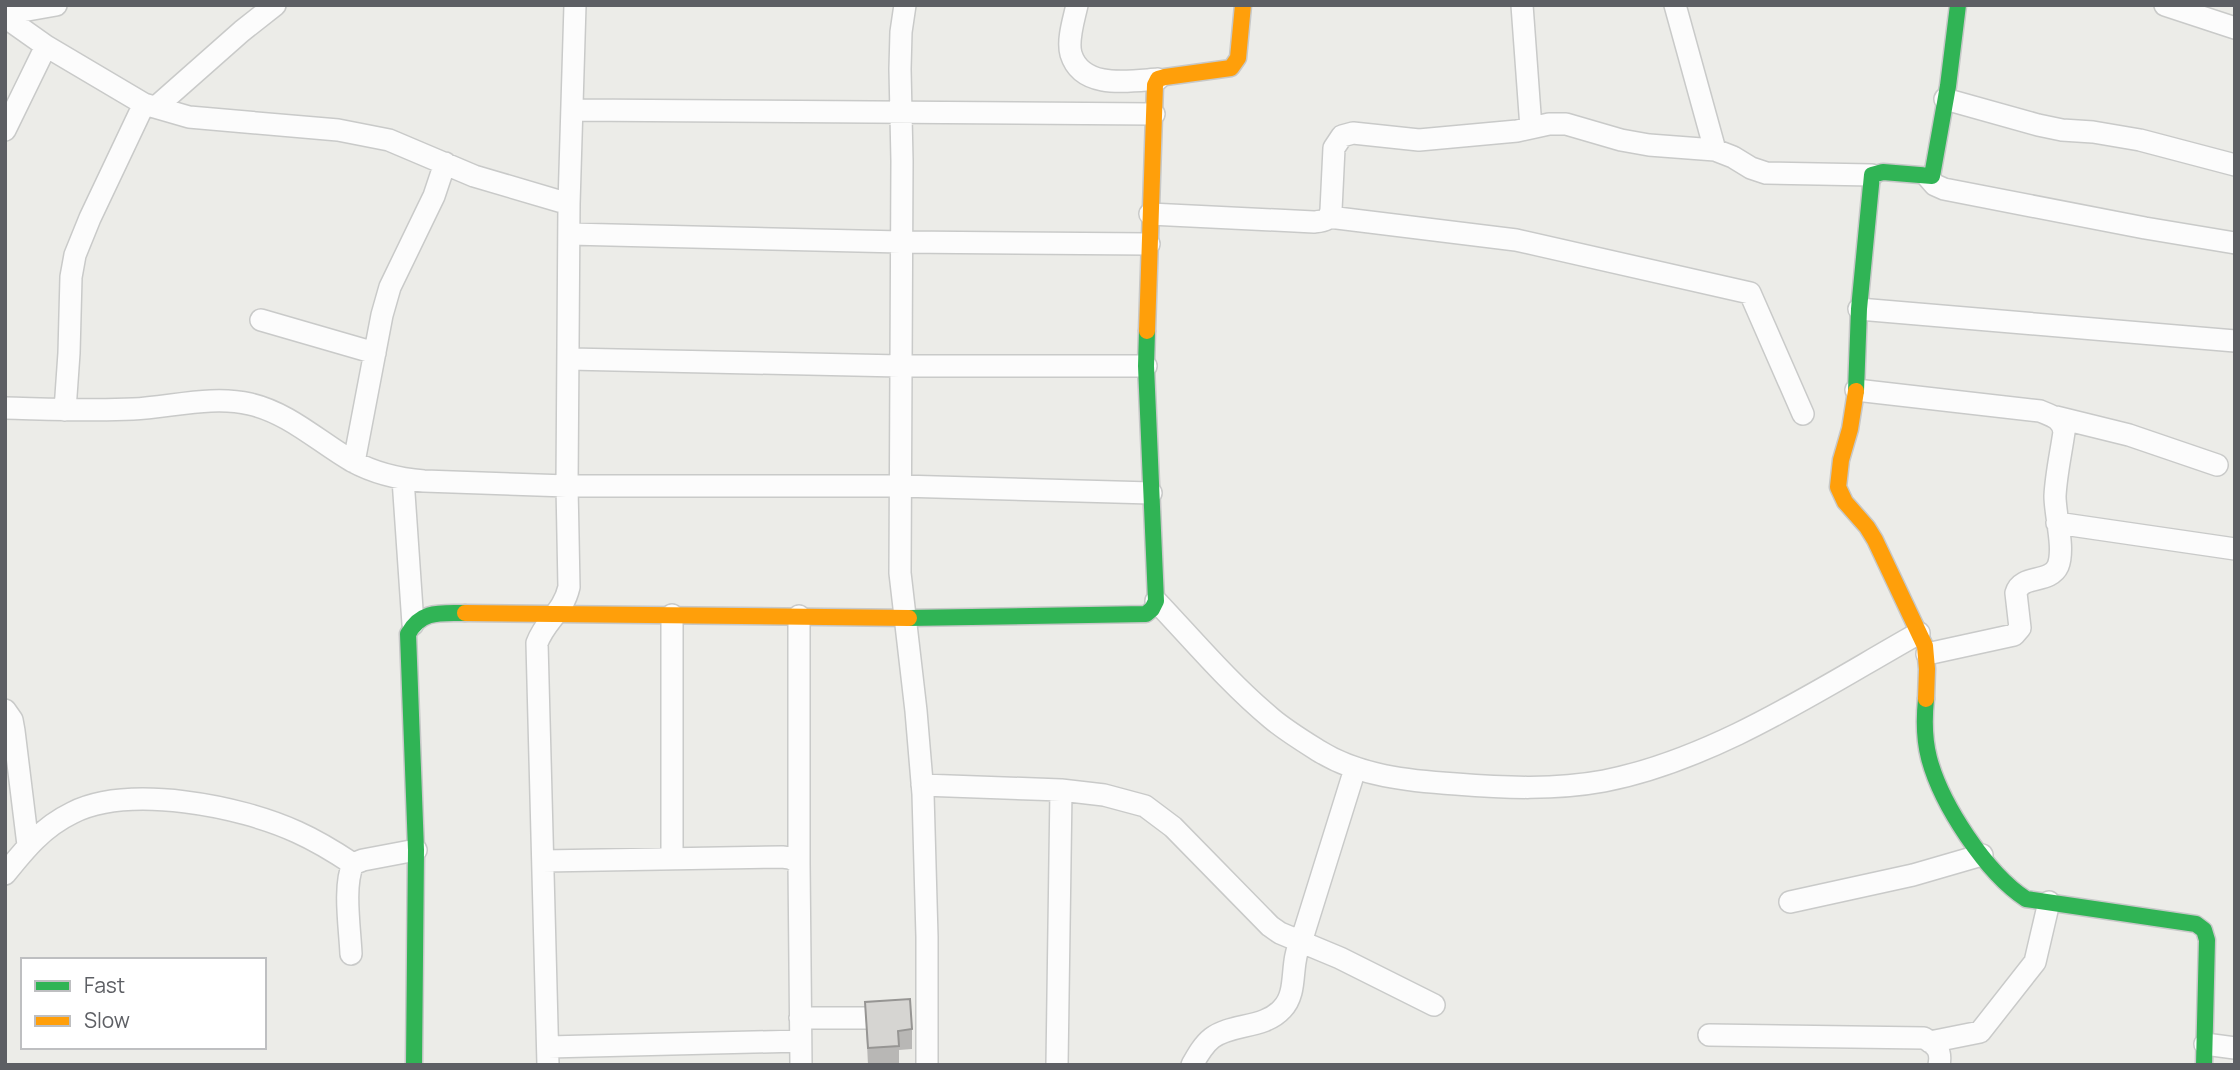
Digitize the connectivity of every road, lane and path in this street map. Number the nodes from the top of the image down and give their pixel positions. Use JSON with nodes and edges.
{"nodes":[{"id":1,"x":56,"y":5,"type":"edge"},
{"id":2,"x":275,"y":5,"type":"edge"},
{"id":3,"x":575,"y":5,"type":"edge"},
{"id":4,"x":905,"y":5,"type":"edge"},
{"id":5,"x":1077,"y":5,"type":"edge"},
{"id":6,"x":1243,"y":5,"type":"edge"},
{"id":7,"x":1521,"y":5,"type":"edge"},
{"id":8,"x":1675,"y":5,"type":"edge"},
{"id":9,"x":1958,"y":5,"type":"edge"},
{"id":10,"x":2165,"y":5,"type":"edge"},
{"id":11,"x":5,"y":16,"type":"edge"},
{"id":12,"x":2235,"y":27,"type":"edge"},
{"id":13,"x":46,"y":46,"type":"junction"},
{"id":14,"x":1158,"y":79,"type":"junction"},
{"id":15,"x":1945,"y":99,"type":"junction"},
{"id":16,"x":150,"y":106,"type":"junction"},
{"id":17,"x":572,"y":110,"type":"junction"},
{"id":18,"x":902,"y":111,"type":"junction"},
{"id":19,"x":1154,"y":114,"type":"junction"},
{"id":20,"x":1531,"y":128,"type":"junction"},
{"id":21,"x":5,"y":131,"type":"edge"},
{"id":22,"x":1715,"y":150,"type":"junction"},
{"id":23,"x":445,"y":163,"type":"junction"},
{"id":24,"x":2235,"y":165,"type":"edge"},
{"id":25,"x":1872,"y":176,"type":"junction"},
{"id":26,"x":1928,"y":177,"type":"junction"},
{"id":27,"x":569,"y":204,"type":"junction"},
{"id":28,"x":1150,"y":214,"type":"junction"},
{"id":29,"x":1329,"y":217,"type":"junction"},
{"id":30,"x":569,"y":234,"type":"junction"},
{"id":31,"x":901,"y":242,"type":"junction"},
{"id":32,"x":2235,"y":243,"type":"edge"},
{"id":33,"x":1149,"y":244,"type":"junction"},
{"id":34,"x":1858,"y":309,"type":"junction"},
{"id":35,"x":261,"y":320,"type":"dead end"},
{"id":36,"x":2235,"y":341,"type":"edge"},
{"id":37,"x":375,"y":354,"type":"junction"},
{"id":38,"x":569,"y":359,"type":"junction"},
{"id":39,"x":900,"y":366,"type":"junction"},
{"id":40,"x":1146,"y":366,"type":"junction"},
{"id":41,"x":1856,"y":390,"type":"junction"},
{"id":42,"x":5,"y":408,"type":"edge"},
{"id":43,"x":65,"y":410,"type":"junction"},
{"id":44,"x":1803,"y":414,"type":"dead end"},
{"id":45,"x":2056,"y":417,"type":"junction"},
{"id":46,"x":354,"y":462,"type":"junction"},
{"id":47,"x":2217,"y":465,"type":"dead end"},
{"id":48,"x":402,"y":479,"type":"junction"},
{"id":49,"x":567,"y":485,"type":"junction"},
{"id":50,"x":900,"y":486,"type":"junction"},
{"id":51,"x":1151,"y":492,"type":"junction"},
{"id":52,"x":2057,"y":523,"type":"junction"},
{"id":53,"x":2235,"y":549,"type":"edge"},
{"id":54,"x":1156,"y":601,"type":"junction"},
{"id":55,"x":556,"y":613,"type":"junction"},
{"id":56,"x":672,"y":615,"type":"junction"},
{"id":57,"x":799,"y":616,"type":"junction"},
{"id":58,"x":907,"y":618,"type":"junction"},
{"id":59,"x":413,"y":624,"type":"junction"},
{"id":60,"x":1919,"y":633,"type":"junction"},
{"id":61,"x":1927,"y":654,"type":"junction"},
{"id":62,"x":8,"y":717,"type":"edge"},
{"id":63,"x":1355,"y":769,"type":"junction"},
{"id":64,"x":922,"y":785,"type":"junction"},
{"id":65,"x":1061,"y":790,"type":"junction"},
{"id":66,"x":28,"y":845,"type":"junction"},
{"id":67,"x":416,"y":850,"type":"junction"},
{"id":68,"x":1982,"y":855,"type":"junction"},
{"id":69,"x":672,"y":858,"type":"junction"},
{"id":70,"x":543,"y":862,"type":"junction"},
{"id":71,"x":799,"y":863,"type":"junction"},
{"id":72,"x":353,"y":864,"type":"junction"},
{"id":73,"x":5,"y":874,"type":"edge"},
{"id":74,"x":1790,"y":902,"type":"dead end"},
{"id":75,"x":2049,"y":902,"type":"junction"},
{"id":76,"x":1301,"y":942,"type":"junction"},
{"id":77,"x":351,"y":954,"type":"dead end"},
{"id":78,"x":1434,"y":1005,"type":"dead end"},
{"id":79,"x":800,"y":1018,"type":"junction"},
{"id":80,"x":927,"y":1019,"type":"junction"},
{"id":81,"x":1709,"y":1035,"type":"dead end"},
{"id":82,"x":800,"y":1041,"type":"junction"},
{"id":83,"x":1930,"y":1042,"type":"junction"},
{"id":84,"x":2235,"y":1048,"type":"edge"},
{"id":85,"x":2205,"y":1055,"type":"edge"},
{"id":86,"x":548,"y":1056,"type":"edge"},
{"id":87,"x":414,"y":1065,"type":"edge"},
{"id":88,"x":801,"y":1065,"type":"edge"},
{"id":89,"x":927,"y":1065,"type":"edge"},
{"id":90,"x":1057,"y":1065,"type":"edge"},
{"id":91,"x":1192,"y":1065,"type":"edge"},
{"id":92,"x":1939,"y":1065,"type":"edge"}],
"edges":[{"from":1,"to":11,"type":"street"},
{"from":2,"to":16,"type":"street"},
{"from":3,"to":17,"type":"street"},
{"from":4,"to":18,"type":"street"},
{"from":5,"to":14,"type":"street"},
{"from":6,"to":14,"type":"street"},
{"from":7,"to":20,"type":"street"},
{"from":8,"to":22,"type":"street"},
{"from":9,"to":15,"type":"street"},
{"from":10,"to":12,"type":"street"},
{"from":11,"to":13,"type":"street"},
{"from":13,"to":16,"type":"street"},
{"from":13,"to":21,"type":"street"},
{"from":14,"to":19,"type":"street"},
{"from":15,"to":24,"type":"street"},
{"from":15,"to":26,"type":"street"},
{"from":16,"to":23,"type":"street"},
{"from":16,"to":43,"type":"street"},
{"from":17,"to":18,"type":"street"},
{"from":17,"to":27,"type":"street"},
{"from":18,"to":19,"type":"street"},
{"from":18,"to":31,"type":"street"},
{"from":19,"to":28,"type":"street"},
{"from":20,"to":22,"type":"street"},
{"from":20,"to":29,"type":"street"},
{"from":22,"to":25,"type":"street"},
{"from":23,"to":27,"type":"street"},
{"from":23,"to":37,"type":"street"},
{"from":25,"to":26,"type":"street"},
{"from":25,"to":34,"type":"street"},
{"from":26,"to":32,"type":"street"},
{"from":27,"to":30,"type":"street"},
{"from":28,"to":29,"type":"street"},
{"from":28,"to":33,"type":"street"},
{"from":29,"to":44,"type":"street"},
{"from":30,"to":31,"type":"street"},
{"from":30,"to":38,"type":"street"},
{"from":31,"to":33,"type":"street"},
{"from":31,"to":39,"type":"street"},
{"from":33,"to":40,"type":"street"},
{"from":34,"to":36,"type":"street"},
{"from":34,"to":41,"type":"street"},
{"from":35,"to":37,"type":"street"},
{"from":37,"to":46,"type":"street"},
{"from":38,"to":39,"type":"street"},
{"from":38,"to":49,"type":"street"},
{"from":39,"to":40,"type":"street"},
{"from":39,"to":50,"type":"street"},
{"from":40,"to":51,"type":"street"},
{"from":41,"to":45,"type":"street"},
{"from":41,"to":60,"type":"street"},
{"from":42,"to":43,"type":"street"},
{"from":43,"to":46,"type":"street"},
{"from":45,"to":47,"type":"street"},
{"from":45,"to":52,"type":"street"},
{"from":46,"to":48,"type":"street"},
{"from":48,"to":49,"type":"street"},
{"from":48,"to":59,"type":"street"},
{"from":49,"to":50,"type":"street"},
{"from":49,"to":55,"type":"street"},
{"from":50,"to":51,"type":"street"},
{"from":50,"to":58,"type":"street"},
{"from":51,"to":54,"type":"street"},
{"from":52,"to":53,"type":"street"},
{"from":52,"to":61,"type":"street"},
{"from":54,"to":58,"type":"street"},
{"from":54,"to":63,"type":"street"},
{"from":55,"to":56,"type":"street"},
{"from":55,"to":59,"type":"street"},
{"from":55,"to":70,"type":"street"},
{"from":56,"to":57,"type":"street"},
{"from":56,"to":69,"type":"street"},
{"from":57,"to":58,"type":"street"},
{"from":57,"to":71,"type":"street"},
{"from":58,"to":64,"type":"street"},
{"from":59,"to":67,"type":"street"},
{"from":60,"to":61,"type":"street"},
{"from":60,"to":63,"type":"street"},
{"from":61,"to":68,"type":"street"},
{"from":62,"to":66,"type":"street"},
{"from":63,"to":76,"type":"street"},
{"from":64,"to":65,"type":"street"},
{"from":64,"to":80,"type":"street"},
{"from":65,"to":76,"type":"street"},
{"from":65,"to":90,"type":"street"},
{"from":66,"to":72,"type":"street"},
{"from":66,"to":73,"type":"street"},
{"from":67,"to":72,"type":"street"},
{"from":67,"to":87,"type":"street"},
{"from":68,"to":74,"type":"street"},
{"from":68,"to":75,"type":"street"},
{"from":69,"to":70,"type":"street"},
{"from":69,"to":71,"type":"street"},
{"from":70,"to":86,"type":"street"},
{"from":71,"to":79,"type":"street"},
{"from":72,"to":77,"type":"street"},
{"from":75,"to":83,"type":"street"},
{"from":75,"to":85,"type":"street"},
{"from":76,"to":78,"type":"street"},
{"from":76,"to":91,"type":"street"},
{"from":79,"to":80,"type":"street"},
{"from":79,"to":82,"type":"street"},
{"from":80,"to":89,"type":"street"},
{"from":81,"to":83,"type":"street"},
{"from":82,"to":86,"type":"street"},
{"from":82,"to":88,"type":"street"},
{"from":83,"to":92,"type":"street"},
{"from":84,"to":85,"type":"street"}]}
